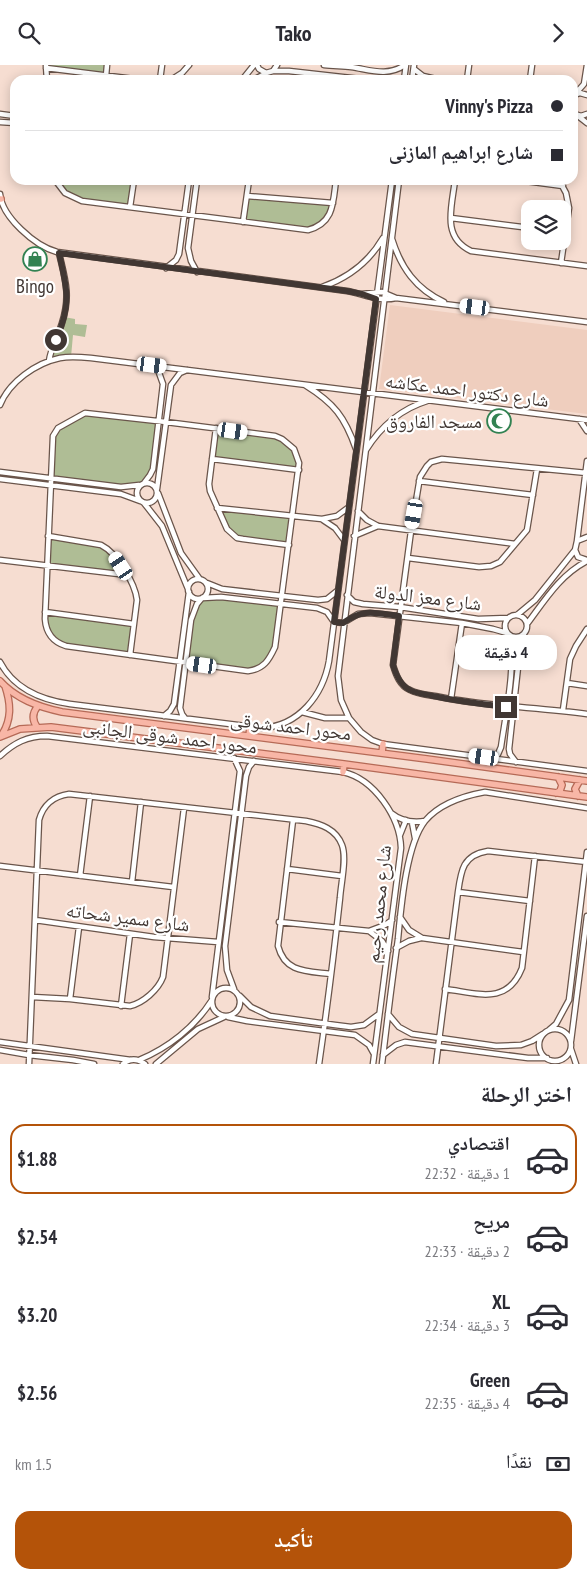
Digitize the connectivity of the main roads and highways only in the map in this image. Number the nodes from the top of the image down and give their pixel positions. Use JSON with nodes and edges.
{"nodes":[{"id":1,"x":0,"y":681,"type":"edge"},
{"id":2,"x":5,"y":686,"type":"junction"},
{"id":3,"x":38,"y":706,"type":"junction"},
{"id":4,"x":141,"y":713,"type":"road end"},
{"id":5,"x":140,"y":722,"type":"junction"},
{"id":6,"x":37,"y":727,"type":"junction"},
{"id":7,"x":250,"y":727,"type":"road end"},
{"id":8,"x":249,"y":736,"type":"junction"},
{"id":9,"x":0,"y":737,"type":"edge"},
{"id":10,"x":383,"y":744,"type":"road end"},
{"id":11,"x":382,"y":753,"type":"junction"},
{"id":12,"x":344,"y":764,"type":"junction"},
{"id":13,"x":343,"y":772,"type":"road end"},
{"id":14,"x":558,"y":777,"type":"junction"},
{"id":15,"x":580,"y":780,"type":"junction"},
{"id":16,"x":587,"y":781,"type":"edge"},
{"id":17,"x":487,"y":784,"type":"junction"},
{"id":18,"x":485,"y":792,"type":"road end"},
{"id":19,"x":556,"y":793,"type":"junction"},
{"id":20,"x":578,"y":796,"type":"junction"},
{"id":21,"x":587,"y":797,"type":"edge"}],
"edges":[{"from":1,"to":2,"type":"main road","name":"محور احمد شوقى"},
{"from":2,"to":3,"type":"main road","name":"محور احمد شوقى"},
{"from":2,"to":9,"type":"main road"},
{"from":3,"to":5,"type":"main road","name":"محور احمد شوقى"},
{"from":3,"to":6,"type":"main road"},
{"from":4,"to":5,"type":"main road"},
{"from":5,"to":8,"type":"main road","name":"محور احمد شوقى"},
{"from":6,"to":9,"type":"main road","name":"محور احمد شوقى"},
{"from":6,"to":12,"type":"main road","name":"محور احمد شوقى"},
{"from":7,"to":8,"type":"main road"},
{"from":8,"to":11,"type":"main road","name":"محور احمد شوقى"},
{"from":10,"to":11,"type":"main road"},
{"from":11,"to":14,"type":"main road","name":"محور احمد شوقى"},
{"from":12,"to":13,"type":"main road"},
{"from":12,"to":17,"type":"main road","name":"محور احمد شوقى"},
{"from":14,"to":15,"type":"main road","name":"محور احمد شوقى"},
{"from":14,"to":19,"type":"main road"},
{"from":15,"to":16,"type":"main road","name":"محور احمد شوقى"},
{"from":15,"to":20,"type":"main road"},
{"from":17,"to":18,"type":"main road"},
{"from":17,"to":19,"type":"main road","name":"محور احمد شوقى"},
{"from":19,"to":20,"type":"main road","name":"محور احمد شوقى"},
{"from":20,"to":21,"type":"main road","name":"محور احمد شوقى"}]}
